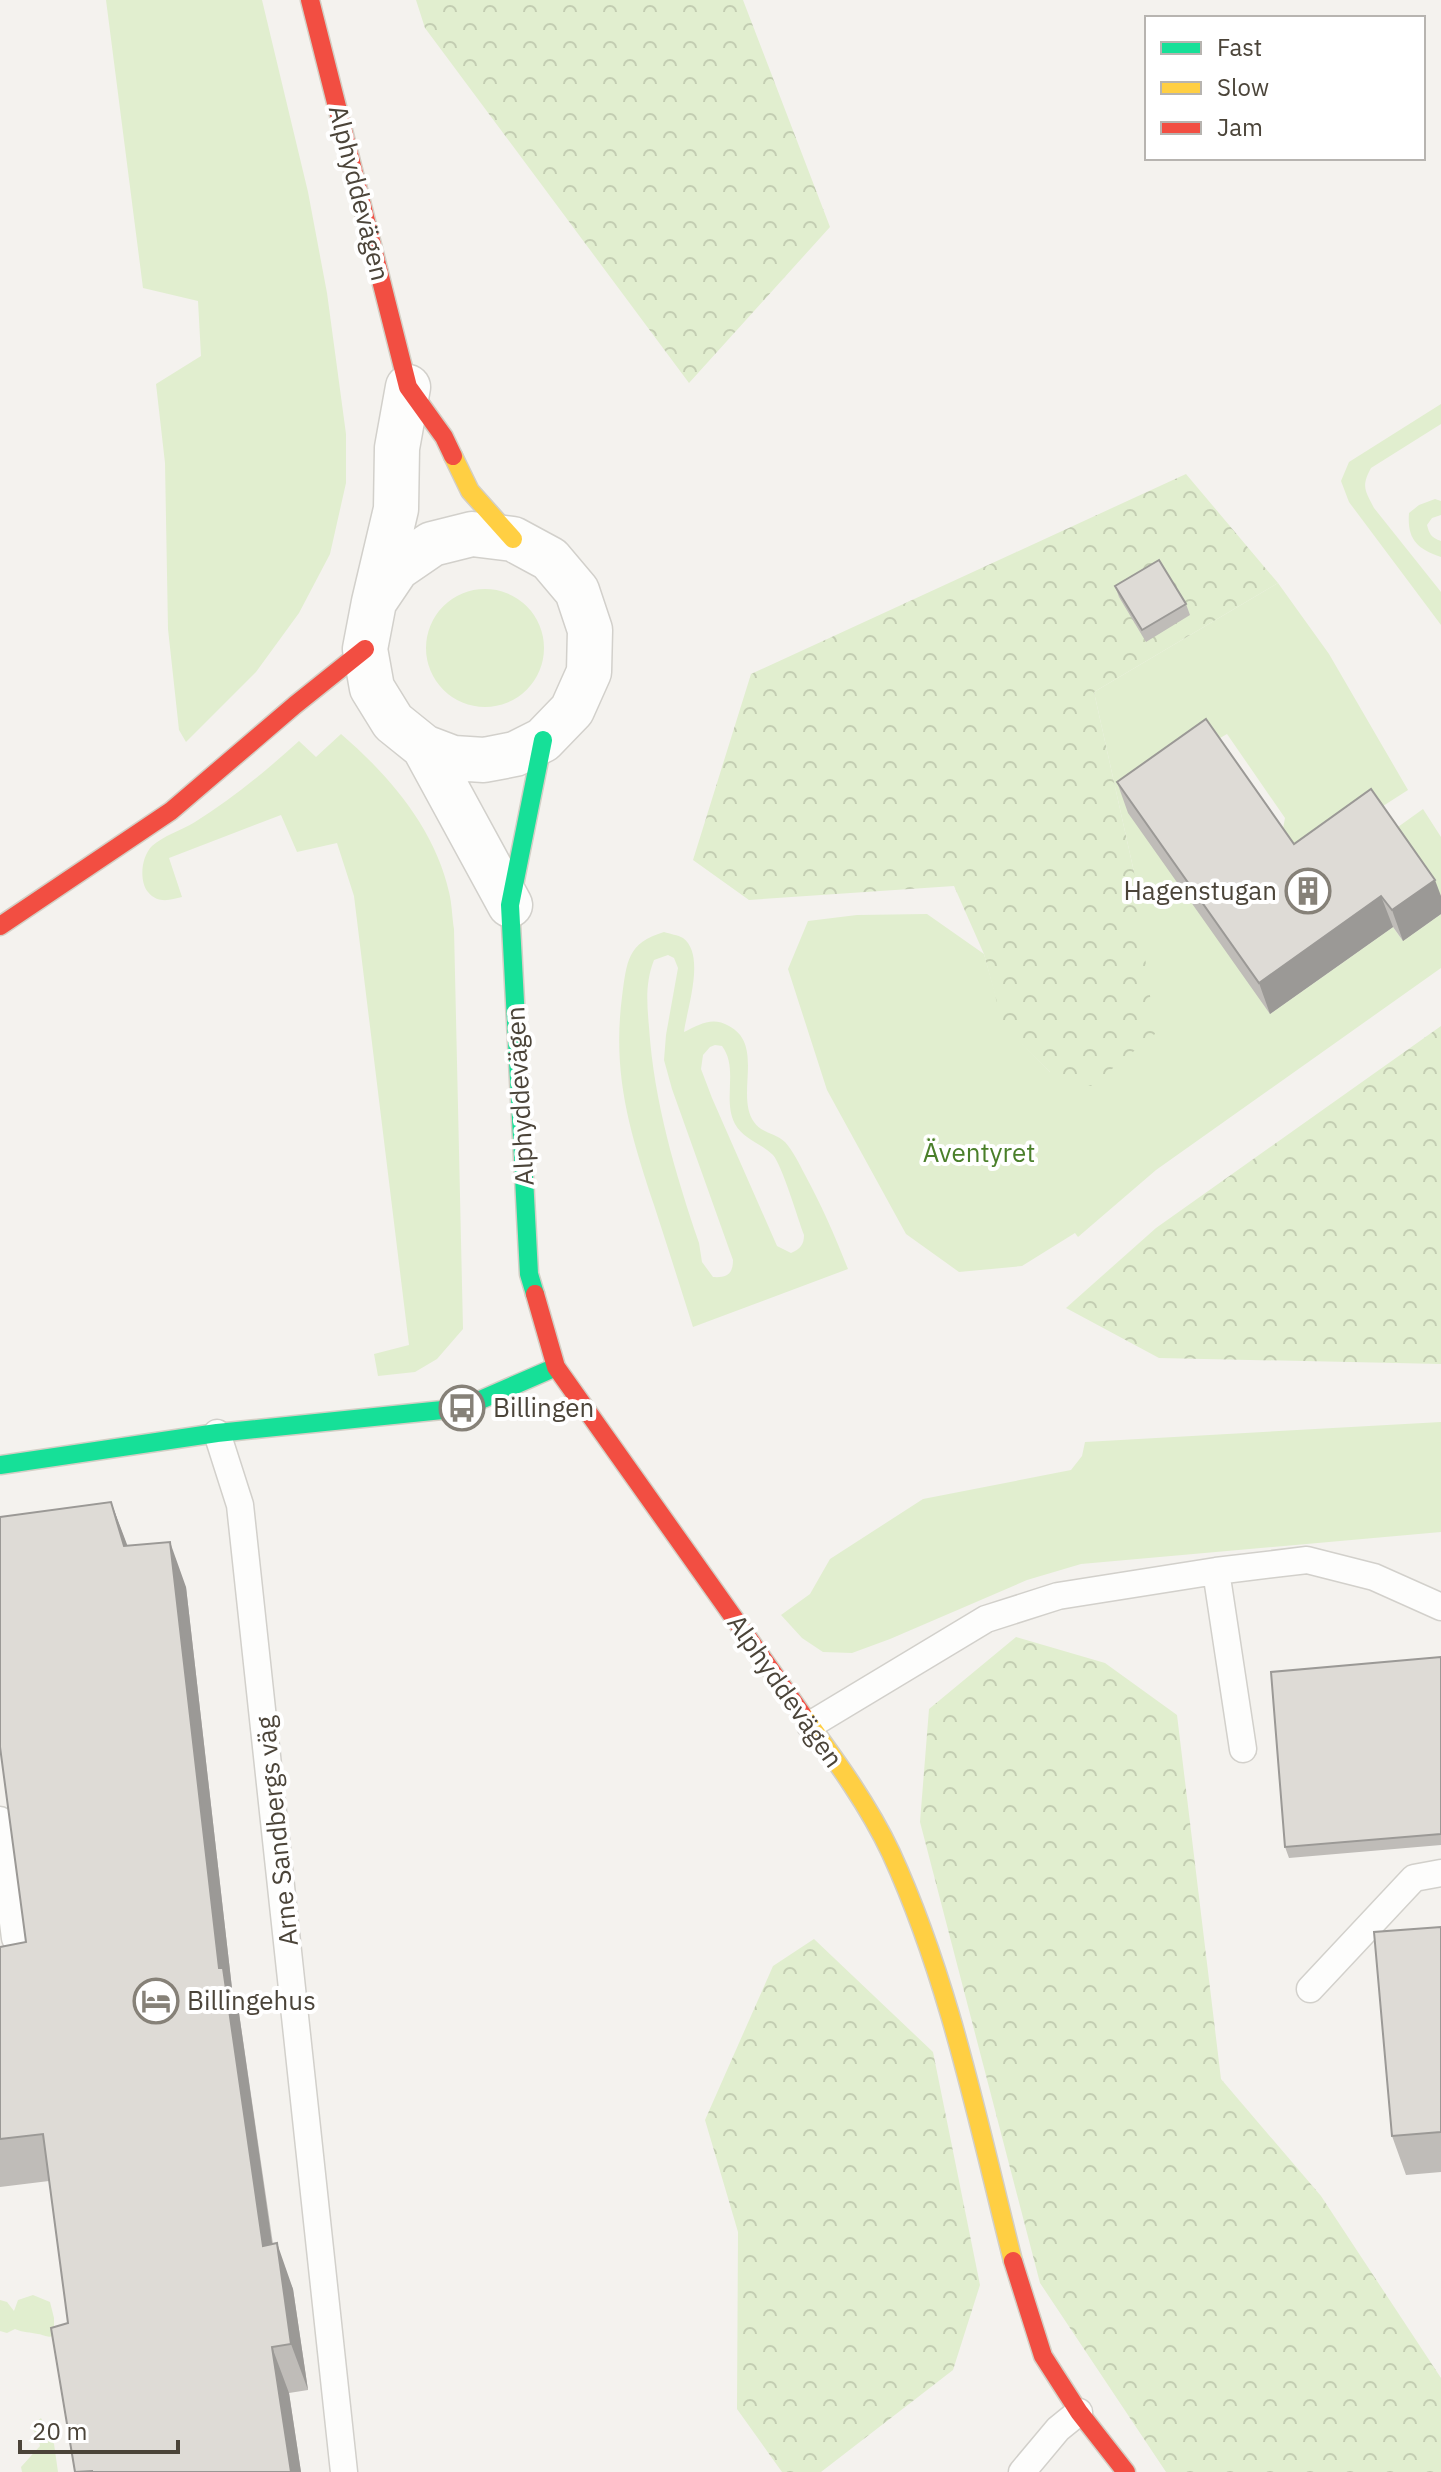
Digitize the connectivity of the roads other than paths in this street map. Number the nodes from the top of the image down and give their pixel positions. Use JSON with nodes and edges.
{"nodes":[{"id":1,"x":310,"y":0,"type":"edge"},
{"id":2,"x":408,"y":387,"type":"junction"},
{"id":3,"x":513,"y":539,"type":"junction"},
{"id":4,"x":374,"y":602,"type":"junction"},
{"id":5,"x":365,"y":649,"type":"junction"},
{"id":6,"x":543,"y":740,"type":"junction"},
{"id":7,"x":424,"y":747,"type":"junction"},
{"id":8,"x":510,"y":905,"type":"junction"},
{"id":9,"x":0,"y":926,"type":"edge"},
{"id":10,"x":556,"y":1367,"type":"junction"},
{"id":11,"x":217,"y":1433,"type":"junction"},
{"id":12,"x":0,"y":1465,"type":"edge"},
{"id":13,"x":1216,"y":1571,"type":"junction"},
{"id":14,"x":1441,"y":1607,"type":"edge"},
{"id":15,"x":810,"y":1725,"type":"junction"},
{"id":16,"x":1243,"y":1749,"type":"dead end"},
{"id":17,"x":0,"y":1820,"type":"edge"},
{"id":18,"x":1441,"y":1873,"type":"edge"},
{"id":19,"x":15,"y":1938,"type":"edge"},
{"id":20,"x":1310,"y":1989,"type":"dead end"},
{"id":21,"x":1079,"y":2412,"type":"junction"},
{"id":22,"x":344,"y":2472,"type":"edge"},
{"id":23,"x":1022,"y":2472,"type":"edge"},
{"id":24,"x":1126,"y":2472,"type":"edge"}],
"edges":[{"from":1,"to":2,"type":"street","name":"Alphyddevägen"},
{"from":2,"to":3,"type":"street","name":"Alphyddevägen"},
{"from":2,"to":4,"type":"street","name":"Alphyddevägen"},
{"from":3,"to":4,"type":"street"},
{"from":3,"to":6,"type":"street"},
{"from":4,"to":5,"type":"street"},
{"from":5,"to":7,"type":"street"},
{"from":5,"to":9,"type":"street"},
{"from":6,"to":7,"type":"street"},
{"from":6,"to":8,"type":"street","name":"Alphyddevägen"},
{"from":7,"to":8,"type":"street","name":"Alphyddevägen"},
{"from":8,"to":10,"type":"street","name":"Alphyddevägen"},
{"from":10,"to":11,"type":"street"},
{"from":10,"to":15,"type":"street","name":"Alphyddevägen"},
{"from":11,"to":12,"type":"street"},
{"from":11,"to":22,"type":"lane","name":"Arne Sandbergs väg"},
{"from":13,"to":14,"type":"lane"},
{"from":13,"to":15,"type":"lane"},
{"from":13,"to":16,"type":"lane"},
{"from":15,"to":21,"type":"street","name":"Alphyddevägen"},
{"from":17,"to":19,"type":"lane"},
{"from":18,"to":20,"type":"lane"},
{"from":21,"to":23,"type":"lane"},
{"from":21,"to":24,"type":"street","name":"Alphyddevägen"}]}
